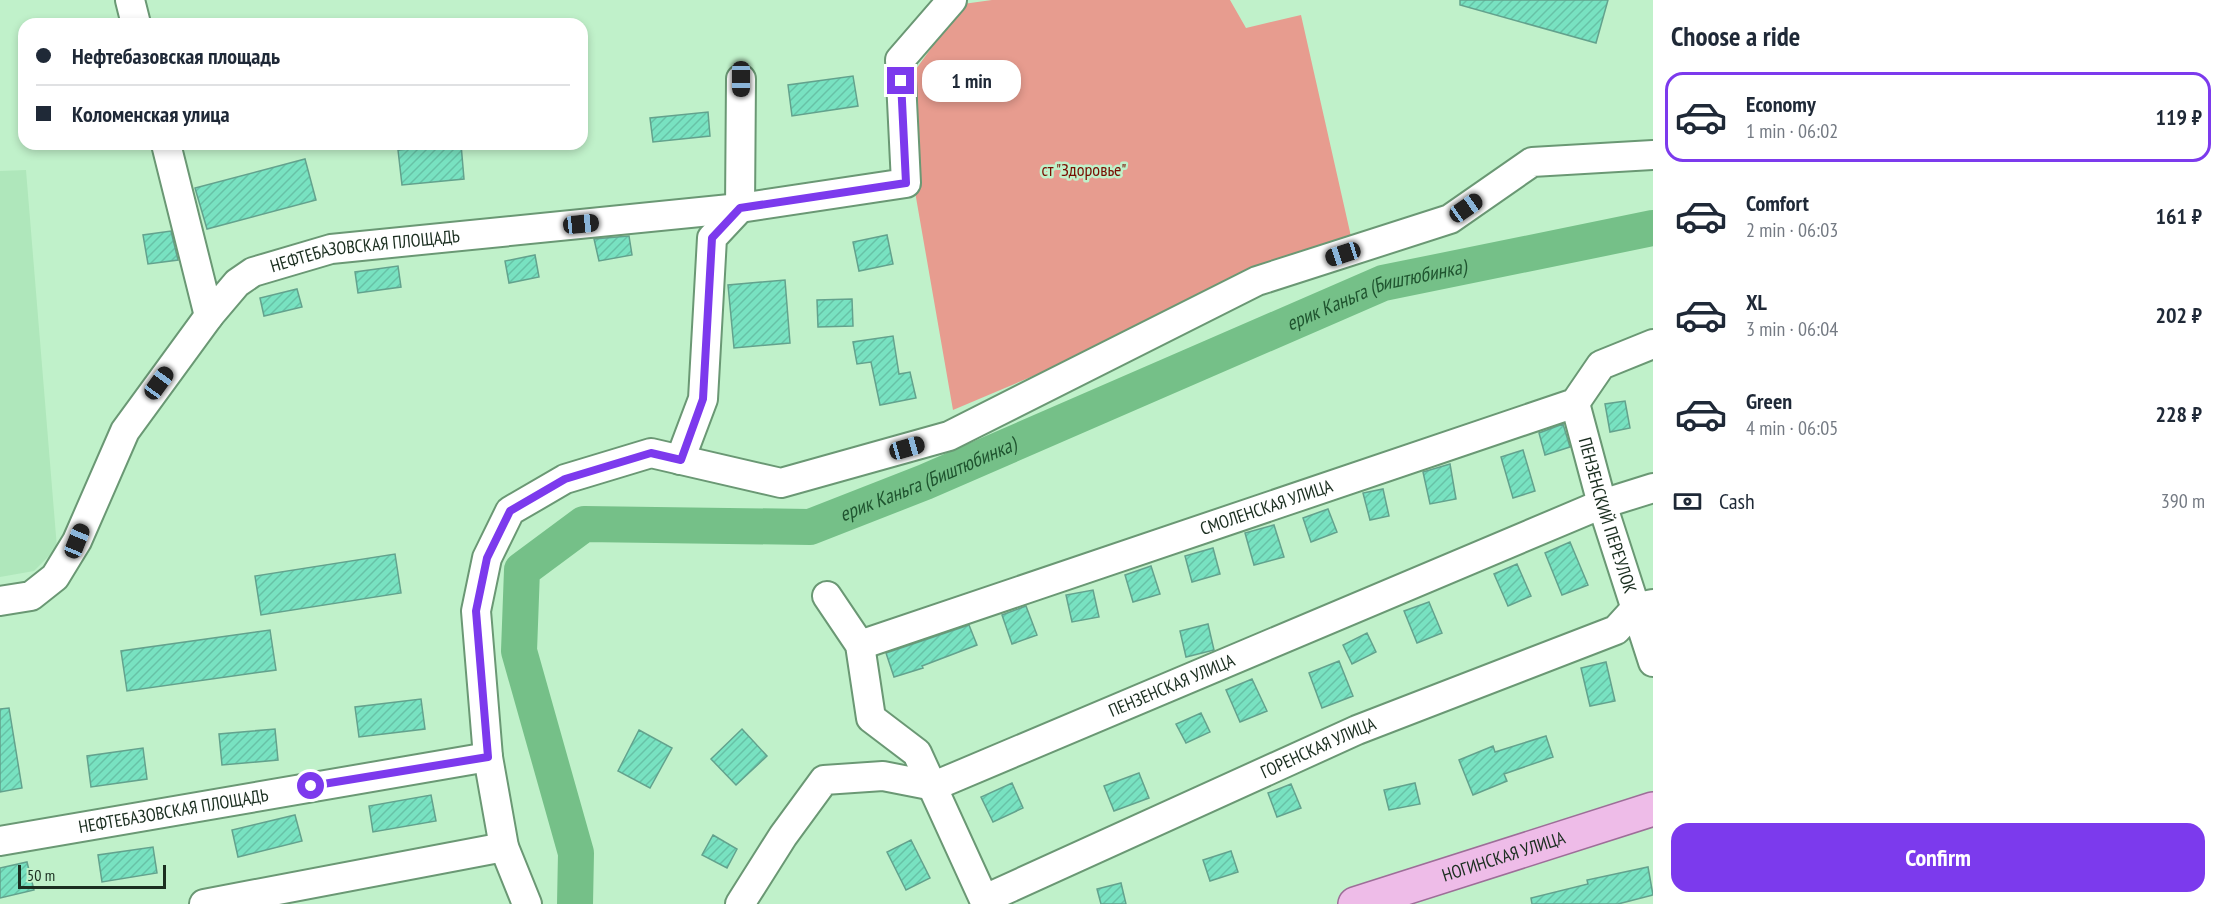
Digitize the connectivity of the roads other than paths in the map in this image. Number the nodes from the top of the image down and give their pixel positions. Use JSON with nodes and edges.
{"nodes":[{"id":1,"x":130,"y":0,"type":"edge"},
{"id":2,"x":952,"y":0,"type":"edge"},
{"id":3,"x":134,"y":18,"type":"edge"},
{"id":4,"x":741,"y":79,"type":"dead end"},
{"id":5,"x":168,"y":150,"type":"edge"},
{"id":6,"x":1653,"y":155,"type":"edge"},
{"id":7,"x":740,"y":208,"type":"junction"},
{"id":8,"x":209,"y":316,"type":"junction"},
{"id":9,"x":1653,"y":344,"type":"edge"},
{"id":10,"x":1575,"y":403,"type":"junction"},
{"id":11,"x":681,"y":460,"type":"junction"},
{"id":12,"x":1653,"y":488,"type":"edge"},
{"id":13,"x":1602,"y":504,"type":"junction"},
{"id":14,"x":827,"y":596,"type":"dead end"},
{"id":15,"x":0,"y":601,"type":"edge"},
{"id":16,"x":1645,"y":606,"type":"edge"},
{"id":17,"x":860,"y":645,"type":"junction"},
{"id":18,"x":1653,"y":662,"type":"edge"},
{"id":19,"x":488,"y":757,"type":"junction"},
{"id":20,"x":934,"y":786,"type":"junction"},
{"id":21,"x":1653,"y":809,"type":"edge"},
{"id":22,"x":0,"y":841,"type":"edge"},
{"id":23,"x":504,"y":847,"type":"junction"},
{"id":24,"x":985,"y":902,"type":"edge"},
{"id":25,"x":204,"y":904,"type":"edge"},
{"id":26,"x":527,"y":904,"type":"edge"},
{"id":27,"x":740,"y":904,"type":"edge"},
{"id":28,"x":1355,"y":904,"type":"edge"}],
"edges":[{"from":1,"to":3,"type":"street"},
{"from":2,"to":7,"type":"street","name":"НЕФТЕБАЗОВСКАЯ ПЛОЩАДЬ"},
{"from":4,"to":7,"type":"street"},
{"from":5,"to":8,"type":"street"},
{"from":6,"to":11,"type":"street"},
{"from":7,"to":8,"type":"street","name":"НЕФТЕБАЗОВСКАЯ ПЛОЩАДЬ"},
{"from":7,"to":11,"type":"street"},
{"from":8,"to":15,"type":"street","name":"НЕФТЕБАЗОВСКАЯ ПЛОЩАДЬ"},
{"from":9,"to":10,"type":"street"},
{"from":10,"to":13,"type":"street","name":"ПЕНЗЕНСКИЙ ПЕРЕУЛОК"},
{"from":10,"to":17,"type":"street","name":"СМОЛЕНСКАЯ УЛИЦА"},
{"from":11,"to":19,"type":"street"},
{"from":12,"to":13,"type":"street","name":"ПЕНЗЕНСКАЯ УЛИЦА"},
{"from":13,"to":16,"type":"street","name":"ПЕНЗЕНСКИЙ ПЕРЕУЛОК"},
{"from":13,"to":20,"type":"street","name":"ПЕНЗЕНСКАЯ УЛИЦА"},
{"from":14,"to":17,"type":"street"},
{"from":16,"to":18,"type":"street","name":"ПЕНЗЕНСКИЙ ПЕРЕУЛОК"},
{"from":16,"to":24,"type":"street","name":"ГОРЕНСКАЯ УЛИЦА"},
{"from":17,"to":20,"type":"street"},
{"from":19,"to":22,"type":"street","name":"НЕФТЕБАЗОВСКАЯ ПЛОЩАДЬ"},
{"from":19,"to":23,"type":"street"},
{"from":20,"to":24,"type":"street"},
{"from":20,"to":27,"type":"street"},
{"from":21,"to":28,"type":"main road","name":"НОГИНСКАЯ УЛИЦА"},
{"from":23,"to":25,"type":"street"},
{"from":23,"to":26,"type":"street"}]}
